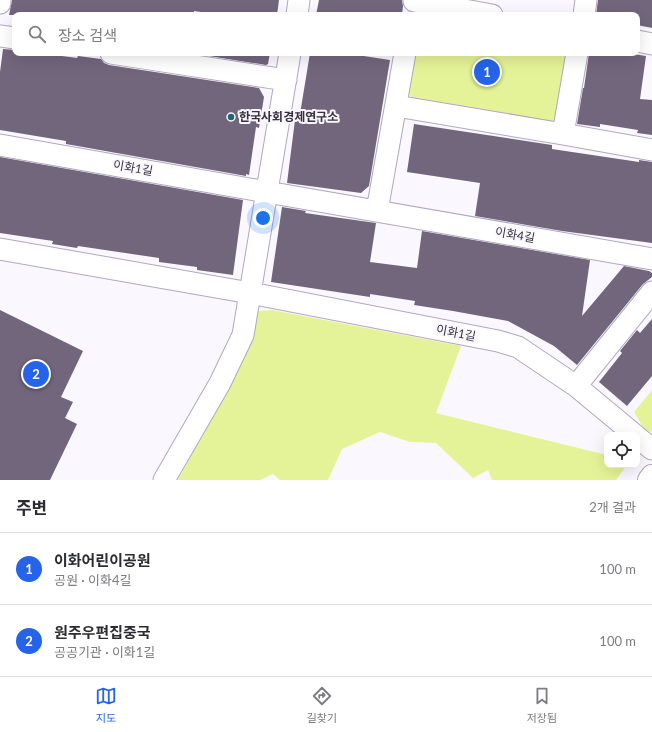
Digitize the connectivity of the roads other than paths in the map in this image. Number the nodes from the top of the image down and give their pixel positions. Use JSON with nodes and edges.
{"nodes":[{"id":1,"x":0,"y":0,"type":"edge"},
{"id":2,"x":299,"y":0,"type":"edge"},
{"id":3,"x":586,"y":0,"type":"edge"},
{"id":4,"x":0,"y":3,"type":"edge"},
{"id":5,"x":414,"y":5,"type":"edge"},
{"id":6,"x":297,"y":12,"type":"edge"},
{"id":7,"x":469,"y":12,"type":"edge"},
{"id":8,"x":584,"y":12,"type":"edge"},
{"id":9,"x":0,"y":36,"type":"edge"},
{"id":10,"x":12,"y":38,"type":"edge"},
{"id":11,"x":640,"y":42,"type":"edge"},
{"id":12,"x":652,"y":44,"type":"edge"},
{"id":13,"x":130,"y":56,"type":"edge"},
{"id":14,"x":290,"y":56,"type":"edge"},
{"id":15,"x":404,"y":56,"type":"edge"},
{"id":16,"x":576,"y":56,"type":"edge"},
{"id":17,"x":286,"y":80,"type":"junction"},
{"id":18,"x":396,"y":106,"type":"junction"},
{"id":19,"x":563,"y":134,"type":"junction"},
{"id":20,"x":0,"y":145,"type":"edge"},
{"id":21,"x":652,"y":150,"type":"edge"},
{"id":22,"x":267,"y":192,"type":"junction"},
{"id":23,"x":377,"y":211,"type":"junction"},
{"id":24,"x":0,"y":249,"type":"edge"},
{"id":25,"x":652,"y":258,"type":"edge"},
{"id":26,"x":652,"y":292,"type":"edge"},
{"id":27,"x":250,"y":293,"type":"junction"},
{"id":28,"x":576,"y":386,"type":"junction"},
{"id":29,"x":631,"y":432,"type":"edge"},
{"id":30,"x":640,"y":439,"type":"edge"},
{"id":31,"x":652,"y":449,"type":"edge"},
{"id":32,"x":652,"y":476,"type":"edge"},
{"id":33,"x":164,"y":480,"type":"edge"},
{"id":34,"x":649,"y":480,"type":"edge"}],
"edges":[{"from":1,"to":4,"type":"street"},
{"from":2,"to":6,"type":"street"},
{"from":3,"to":8,"type":"street"},
{"from":5,"to":7,"type":"street"},
{"from":9,"to":10,"type":"street"},
{"from":11,"to":12,"type":"street"},
{"from":13,"to":17,"type":"street"},
{"from":14,"to":17,"type":"street"},
{"from":15,"to":18,"type":"street"},
{"from":16,"to":19,"type":"street"},
{"from":17,"to":22,"type":"street"},
{"from":18,"to":19,"type":"street"},
{"from":18,"to":23,"type":"street"},
{"from":19,"to":21,"type":"street"},
{"from":20,"to":22,"type":"street","name":"이화1길"},
{"from":22,"to":23,"type":"street","name":"이화4길"},
{"from":22,"to":27,"type":"street"},
{"from":23,"to":25,"type":"street","name":"이화4길"},
{"from":24,"to":27,"type":"street","name":"이화1길"},
{"from":26,"to":28,"type":"street"},
{"from":27,"to":28,"type":"street","name":"이화1길"},
{"from":27,"to":33,"type":"street"},
{"from":28,"to":29,"type":"street","name":"이화1길"},
{"from":30,"to":31,"type":"street","name":"이화1길"},
{"from":32,"to":34,"type":"street"}]}
